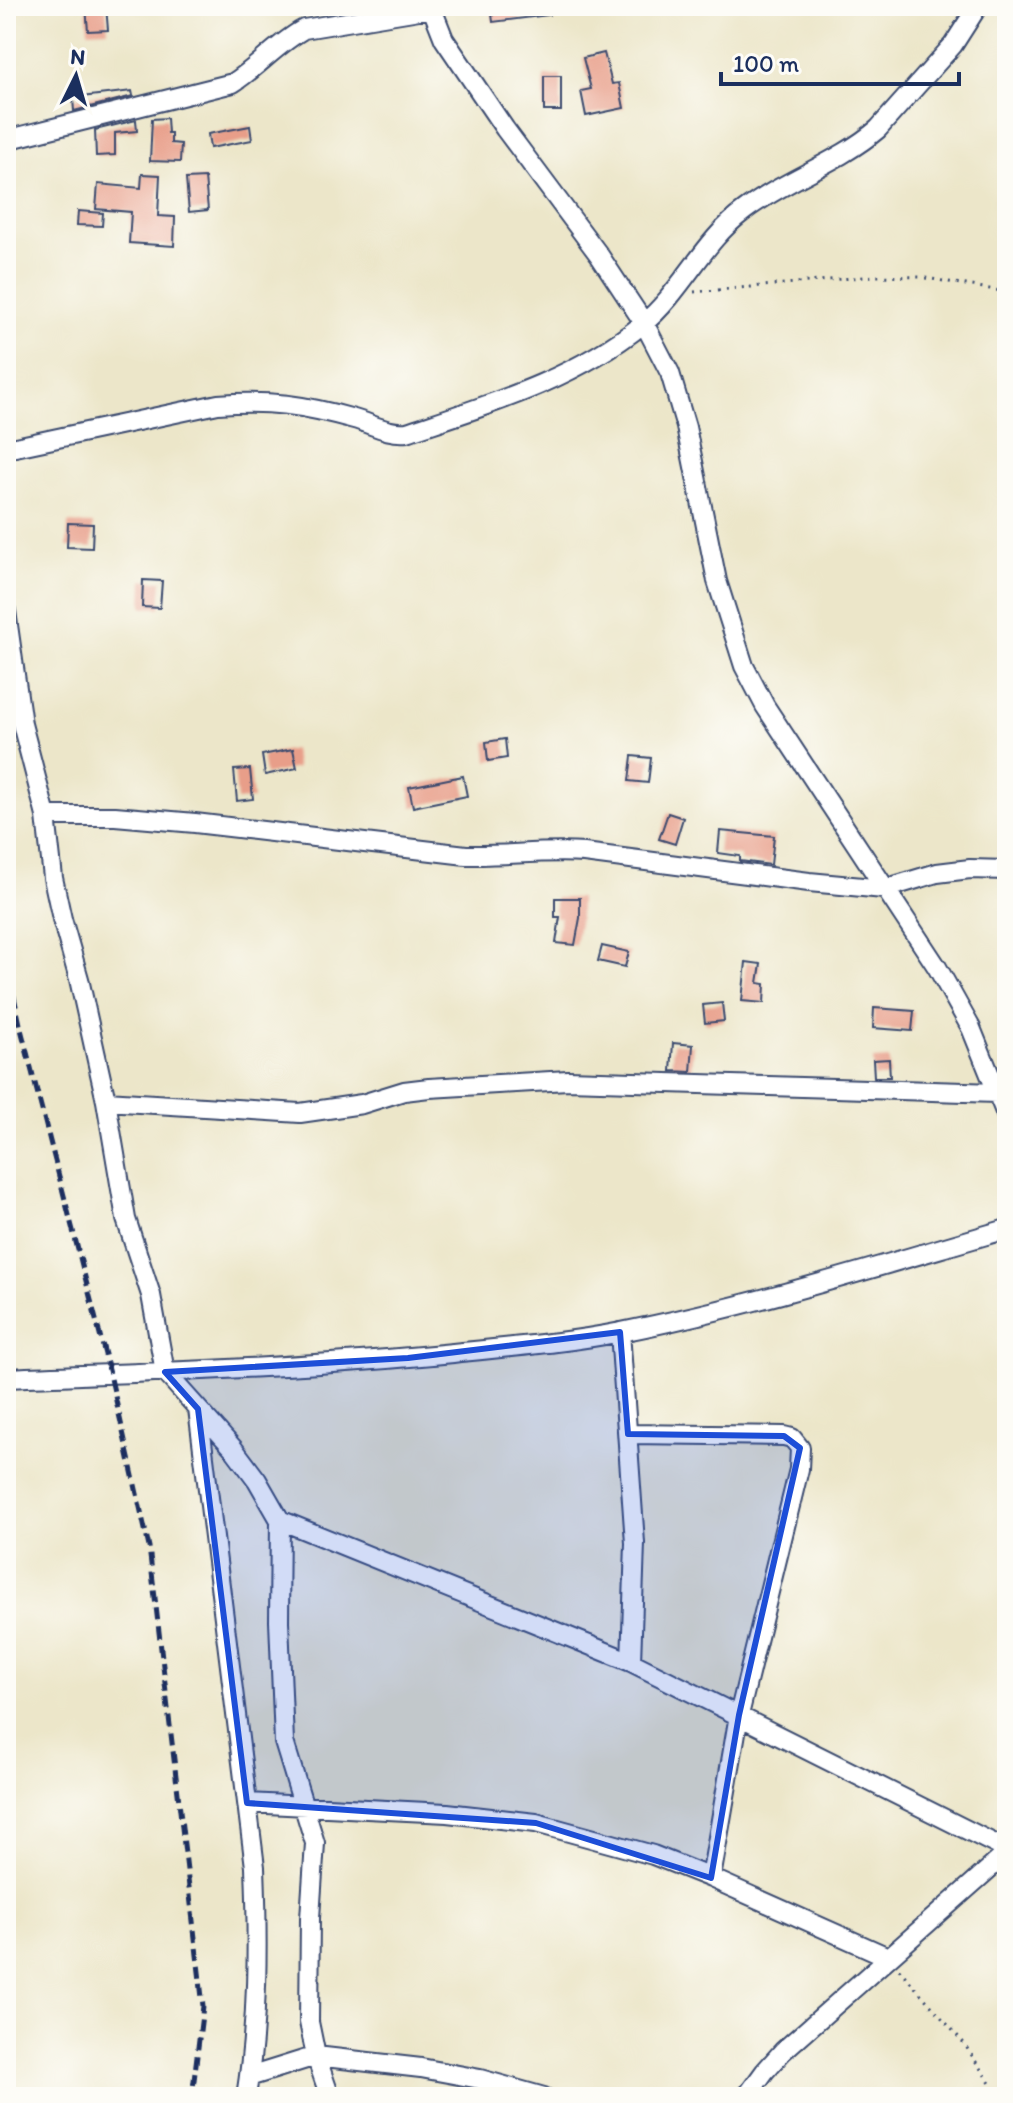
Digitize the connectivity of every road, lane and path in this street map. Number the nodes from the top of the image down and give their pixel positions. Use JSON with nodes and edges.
{"nodes":[{"id":1,"x":978,"y":6,"type":"edge"},
{"id":2,"x":431,"y":7,"type":"edge"},
{"id":3,"x":6,"y":140,"type":"edge"},
{"id":4,"x":1007,"y":292,"type":"edge"},
{"id":5,"x":670,"y":295,"type":"junction"},
{"id":6,"x":644,"y":323,"type":"junction"},
{"id":7,"x":6,"y":449,"type":"edge"},
{"id":8,"x":6,"y":611,"type":"edge"},
{"id":9,"x":46,"y":816,"type":"junction"},
{"id":10,"x":1007,"y":870,"type":"edge"},
{"id":11,"x":884,"y":889,"type":"junction"},
{"id":12,"x":997,"y":1093,"type":"junction"},
{"id":13,"x":106,"y":1101,"type":"junction"},
{"id":14,"x":1007,"y":1117,"type":"edge"},
{"id":15,"x":1007,"y":1229,"type":"edge"},
{"id":16,"x":620,"y":1332,"type":"junction"},
{"id":17,"x":165,"y":1372,"type":"junction"},
{"id":18,"x":6,"y":1378,"type":"edge"},
{"id":19,"x":198,"y":1409,"type":"junction"},
{"id":20,"x":628,"y":1434,"type":"junction"},
{"id":21,"x":280,"y":1520,"type":"junction"},
{"id":22,"x":631,"y":1662,"type":"junction"},
{"id":23,"x":739,"y":1715,"type":"junction"},
{"id":24,"x":247,"y":1803,"type":"junction"},
{"id":25,"x":303,"y":1805,"type":"junction"},
{"id":26,"x":1007,"y":1851,"type":"edge"},
{"id":27,"x":711,"y":1878,"type":"junction"},
{"id":28,"x":888,"y":1957,"type":"junction"},
{"id":29,"x":316,"y":2056,"type":"junction"},
{"id":30,"x":249,"y":2077,"type":"junction"},
{"id":31,"x":246,"y":2097,"type":"edge"},
{"id":32,"x":330,"y":2097,"type":"edge"},
{"id":33,"x":544,"y":2097,"type":"edge"},
{"id":34,"x":746,"y":2097,"type":"edge"},
{"id":35,"x":999,"y":2097,"type":"edge"}],
"edges":[{"from":1,"to":5,"type":"street"},
{"from":2,"to":3,"type":"street"},
{"from":2,"to":6,"type":"street"},
{"from":4,"to":5,"type":"path"},
{"from":5,"to":6,"type":"street"},
{"from":6,"to":7,"type":"street"},
{"from":6,"to":11,"type":"street"},
{"from":8,"to":9,"type":"street"},
{"from":9,"to":11,"type":"street"},
{"from":9,"to":13,"type":"street"},
{"from":10,"to":11,"type":"street"},
{"from":11,"to":12,"type":"street"},
{"from":12,"to":13,"type":"street"},
{"from":12,"to":14,"type":"street"},
{"from":13,"to":17,"type":"street"},
{"from":15,"to":16,"type":"street"},
{"from":16,"to":17,"type":"street"},
{"from":16,"to":20,"type":"street"},
{"from":17,"to":18,"type":"street"},
{"from":17,"to":19,"type":"street"},
{"from":19,"to":21,"type":"street"},
{"from":19,"to":24,"type":"street"},
{"from":20,"to":22,"type":"street"},
{"from":20,"to":23,"type":"street"},
{"from":21,"to":22,"type":"street"},
{"from":21,"to":25,"type":"street"},
{"from":22,"to":23,"type":"street"},
{"from":23,"to":26,"type":"street"},
{"from":23,"to":27,"type":"street"},
{"from":24,"to":25,"type":"street"},
{"from":24,"to":30,"type":"street"},
{"from":25,"to":27,"type":"street"},
{"from":25,"to":29,"type":"street"},
{"from":26,"to":28,"type":"street"},
{"from":27,"to":28,"type":"street"},
{"from":28,"to":34,"type":"street"},
{"from":28,"to":35,"type":"path"},
{"from":29,"to":30,"type":"street"},
{"from":29,"to":32,"type":"street"},
{"from":29,"to":33,"type":"street"},
{"from":30,"to":31,"type":"street"}]}
